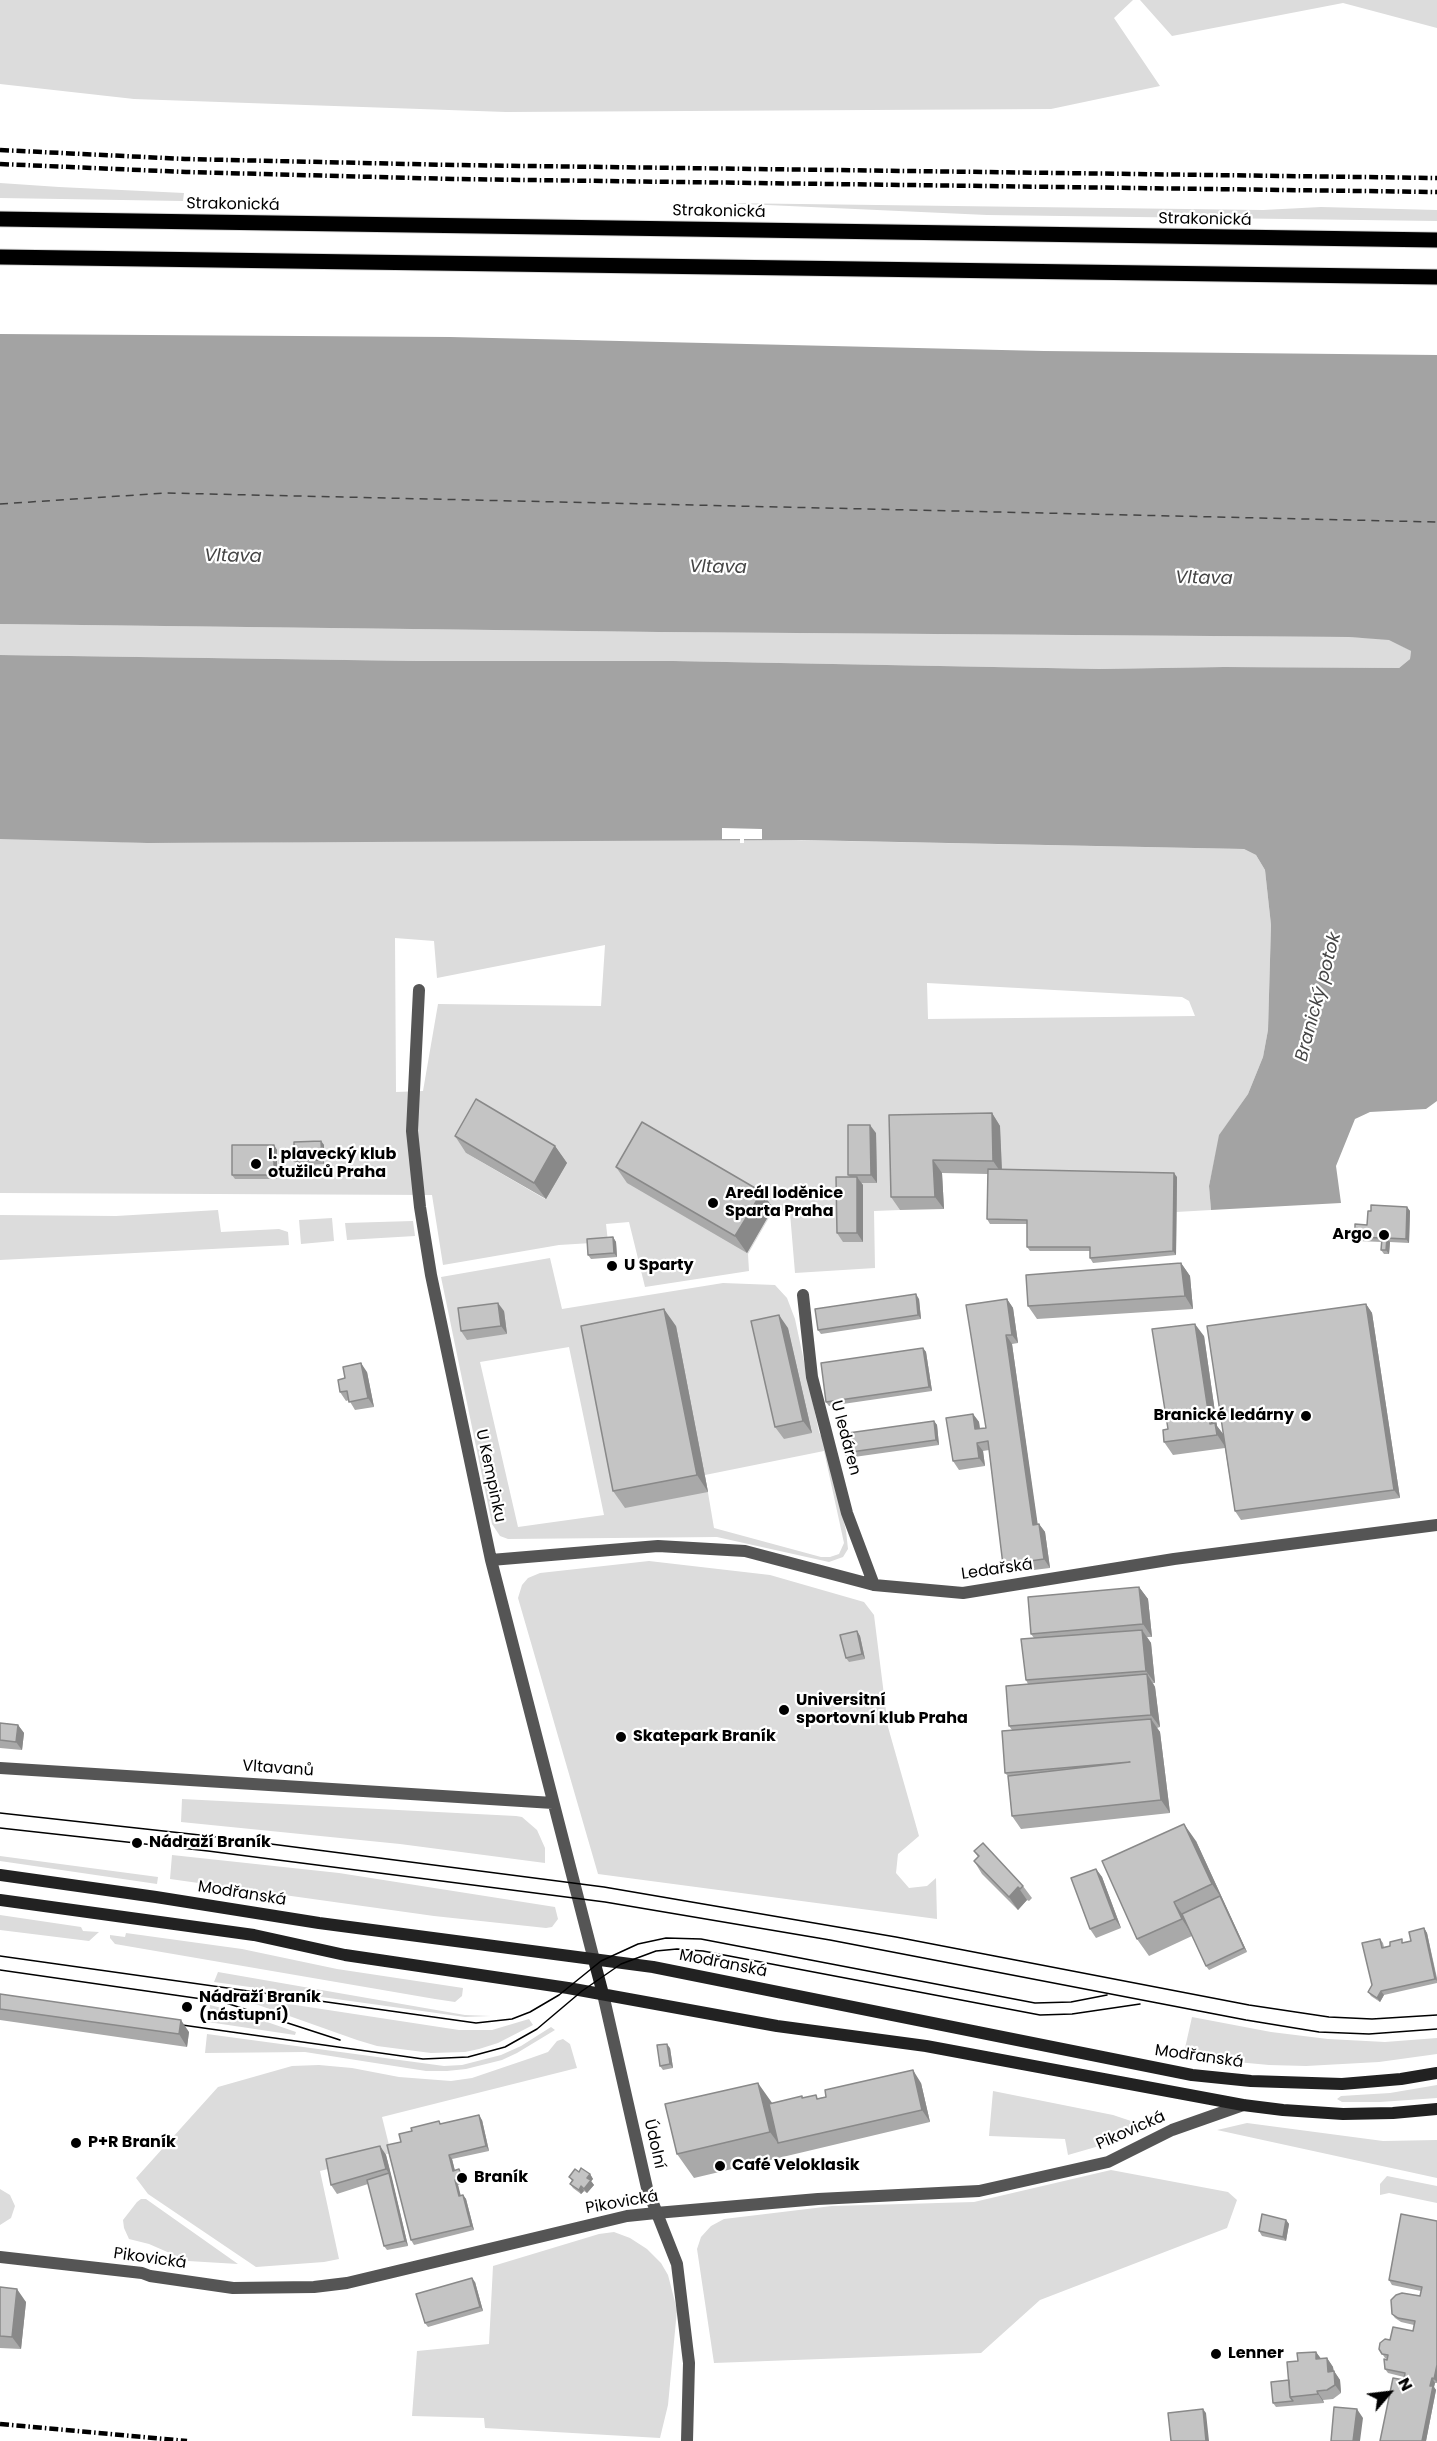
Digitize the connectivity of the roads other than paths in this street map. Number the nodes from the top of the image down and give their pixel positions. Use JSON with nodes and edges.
{"nodes":[{"id":1,"x":0,"y":219,"type":"edge"},
{"id":2,"x":1437,"y":240,"type":"edge"},
{"id":3,"x":0,"y":257,"type":"edge"},
{"id":4,"x":1437,"y":277,"type":"edge"},
{"id":5,"x":419,"y":990,"type":"dead end"},
{"id":6,"x":803,"y":1295,"type":"dead end"},
{"id":7,"x":1437,"y":1525,"type":"edge"},
{"id":8,"x":491,"y":1560,"type":"junction"},
{"id":9,"x":874,"y":1585,"type":"junction"},
{"id":10,"x":0,"y":1768,"type":"edge"},
{"id":11,"x":553,"y":1803,"type":"junction"},
{"id":12,"x":0,"y":1875,"type":"edge"},
{"id":13,"x":0,"y":1900,"type":"edge"},
{"id":14,"x":594,"y":1960,"type":"junction"},
{"id":15,"x":603,"y":1994,"type":"junction"},
{"id":16,"x":1437,"y":2073,"type":"edge"},
{"id":17,"x":1243,"y":2105,"type":"junction"},
{"id":18,"x":1437,"y":2109,"type":"edge"},
{"id":19,"x":656,"y":2213,"type":"junction"},
{"id":20,"x":0,"y":2257,"type":"edge"},
{"id":21,"x":687,"y":2441,"type":"edge"}],
"edges":[{"from":1,"to":2,"type":"main road","name":"Strakonická"},
{"from":3,"to":4,"type":"main road"},
{"from":5,"to":8,"type":"street","name":"U Kempinku"},
{"from":6,"to":9,"type":"street","name":"U ledáren"},
{"from":7,"to":9,"type":"street","name":"Ledařská"},
{"from":8,"to":9,"type":"street","name":"Ledařská"},
{"from":8,"to":11,"type":"street","name":"U Kempinku"},
{"from":10,"to":11,"type":"street","name":"Vltavanů"},
{"from":11,"to":14,"type":"street","name":"U Kempinku"},
{"from":12,"to":14,"type":"main road","name":"Modřanská"},
{"from":13,"to":15,"type":"main road"},
{"from":14,"to":15,"type":"main road"},
{"from":14,"to":16,"type":"main road","name":"Modřanská"},
{"from":15,"to":17,"type":"main road"},
{"from":15,"to":19,"type":"street","name":"Údolní"},
{"from":17,"to":18,"type":"main road"},
{"from":17,"to":19,"type":"street","name":"Pikovická"},
{"from":19,"to":20,"type":"street","name":"Pikovická"},
{"from":19,"to":21,"type":"street","name":"Údolní"}]}
